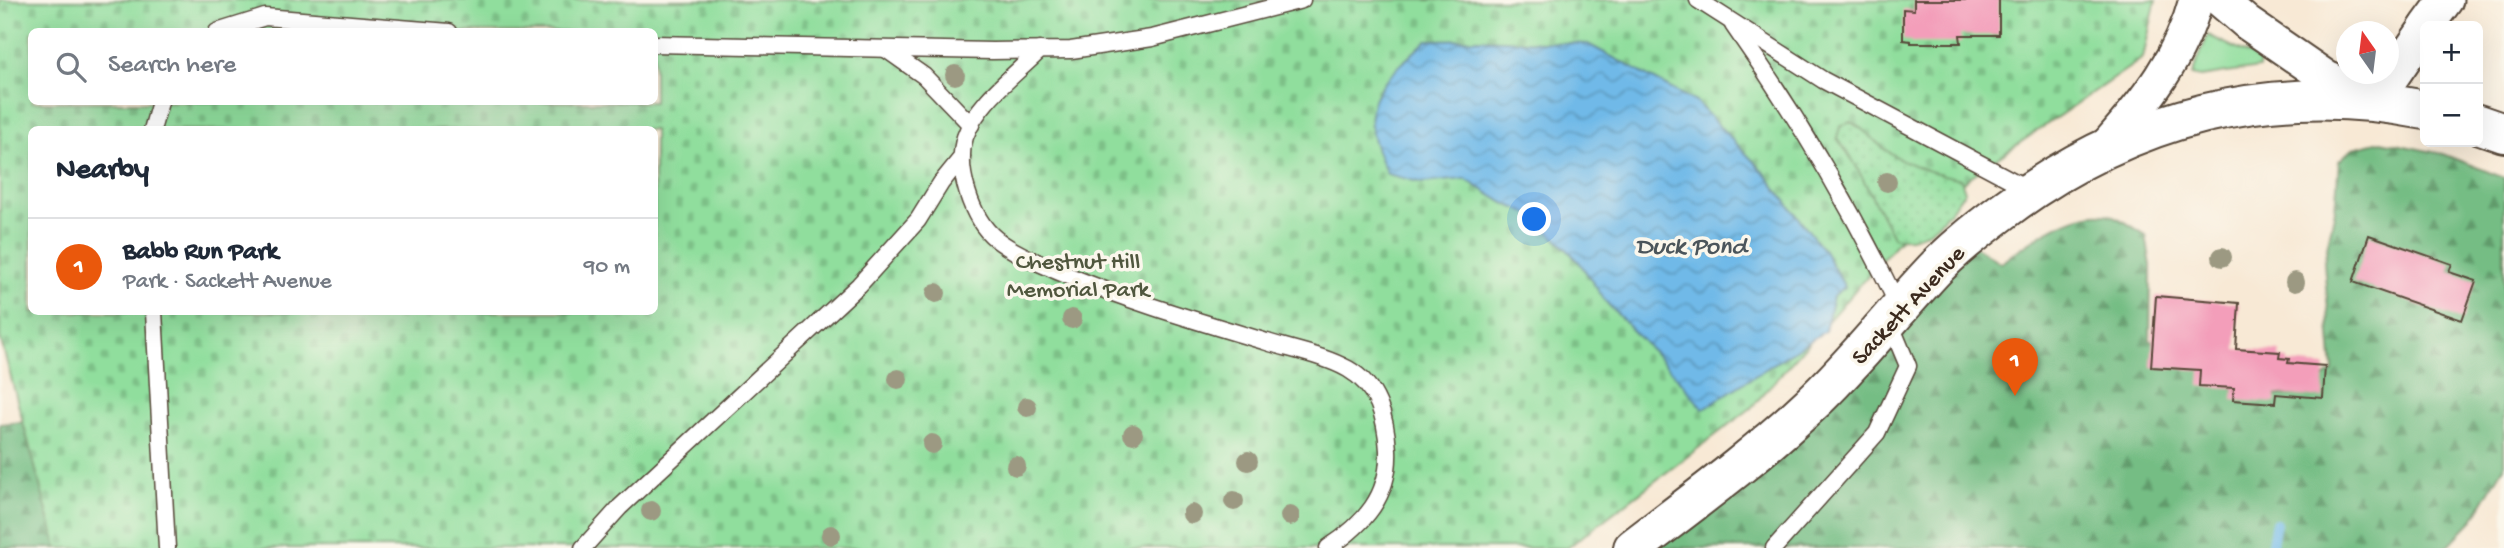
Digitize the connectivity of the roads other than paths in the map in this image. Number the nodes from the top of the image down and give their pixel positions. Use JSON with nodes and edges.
{"nodes":[{"id":1,"x":1302,"y":0,"type":"edge"},
{"id":2,"x":1698,"y":0,"type":"edge"},
{"id":3,"x":2196,"y":0,"type":"edge"},
{"id":4,"x":2220,"y":0,"type":"edge"},
{"id":5,"x":2446,"y":0,"type":"edge"},
{"id":6,"x":1729,"y":19,"type":"junction"},
{"id":7,"x":2431,"y":21,"type":"edge"},
{"id":8,"x":230,"y":28,"type":"edge"},
{"id":9,"x":400,"y":28,"type":"edge"},
{"id":10,"x":2420,"y":37,"type":"edge"},
{"id":11,"x":658,"y":44,"type":"edge"},
{"id":12,"x":887,"y":50,"type":"junction"},
{"id":13,"x":1040,"y":50,"type":"junction"},
{"id":14,"x":2376,"y":100,"type":"junction"},
{"id":15,"x":159,"y":105,"type":"edge"},
{"id":16,"x":2420,"y":109,"type":"edge"},
{"id":17,"x":971,"y":125,"type":"junction"},
{"id":18,"x":153,"y":126,"type":"edge"},
{"id":19,"x":2483,"y":126,"type":"edge"},
{"id":20,"x":2504,"y":133,"type":"edge"},
{"id":21,"x":2108,"y":145,"type":"junction"},
{"id":22,"x":962,"y":158,"type":"junction"},
{"id":23,"x":2030,"y":190,"type":"junction"},
{"id":24,"x":154,"y":315,"type":"edge"},
{"id":25,"x":1895,"y":316,"type":"junction"},
{"id":26,"x":167,"y":548,"type":"edge"},
{"id":27,"x":583,"y":548,"type":"edge"},
{"id":28,"x":1328,"y":548,"type":"edge"},
{"id":29,"x":1633,"y":548,"type":"edge"},
{"id":30,"x":1774,"y":548,"type":"edge"}],
"edges":[{"from":1,"to":13,"type":"lane"},
{"from":2,"to":6,"type":"lane"},
{"from":3,"to":21,"type":"street"},
{"from":4,"to":14,"type":"street"},
{"from":5,"to":7,"type":"street"},
{"from":6,"to":23,"type":"lane"},
{"from":6,"to":25,"type":"lane"},
{"from":8,"to":9,"type":"lane"},
{"from":10,"to":14,"type":"street"},
{"from":11,"to":12,"type":"lane"},
{"from":12,"to":13,"type":"lane"},
{"from":12,"to":17,"type":"lane"},
{"from":13,"to":17,"type":"lane"},
{"from":14,"to":16,"type":"street","name":"Sackett Avenue"},
{"from":14,"to":21,"type":"street","name":"Sackett Avenue"},
{"from":15,"to":18,"type":"lane"},
{"from":17,"to":22,"type":"lane"},
{"from":19,"to":20,"type":"street"},
{"from":21,"to":23,"type":"street","name":"Sackett Avenue"},
{"from":22,"to":27,"type":"lane"},
{"from":22,"to":28,"type":"lane"},
{"from":23,"to":25,"type":"street","name":"Sackett Avenue"},
{"from":24,"to":26,"type":"lane"},
{"from":25,"to":29,"type":"street","name":"Sackett Avenue"},
{"from":25,"to":30,"type":"lane"}]}
